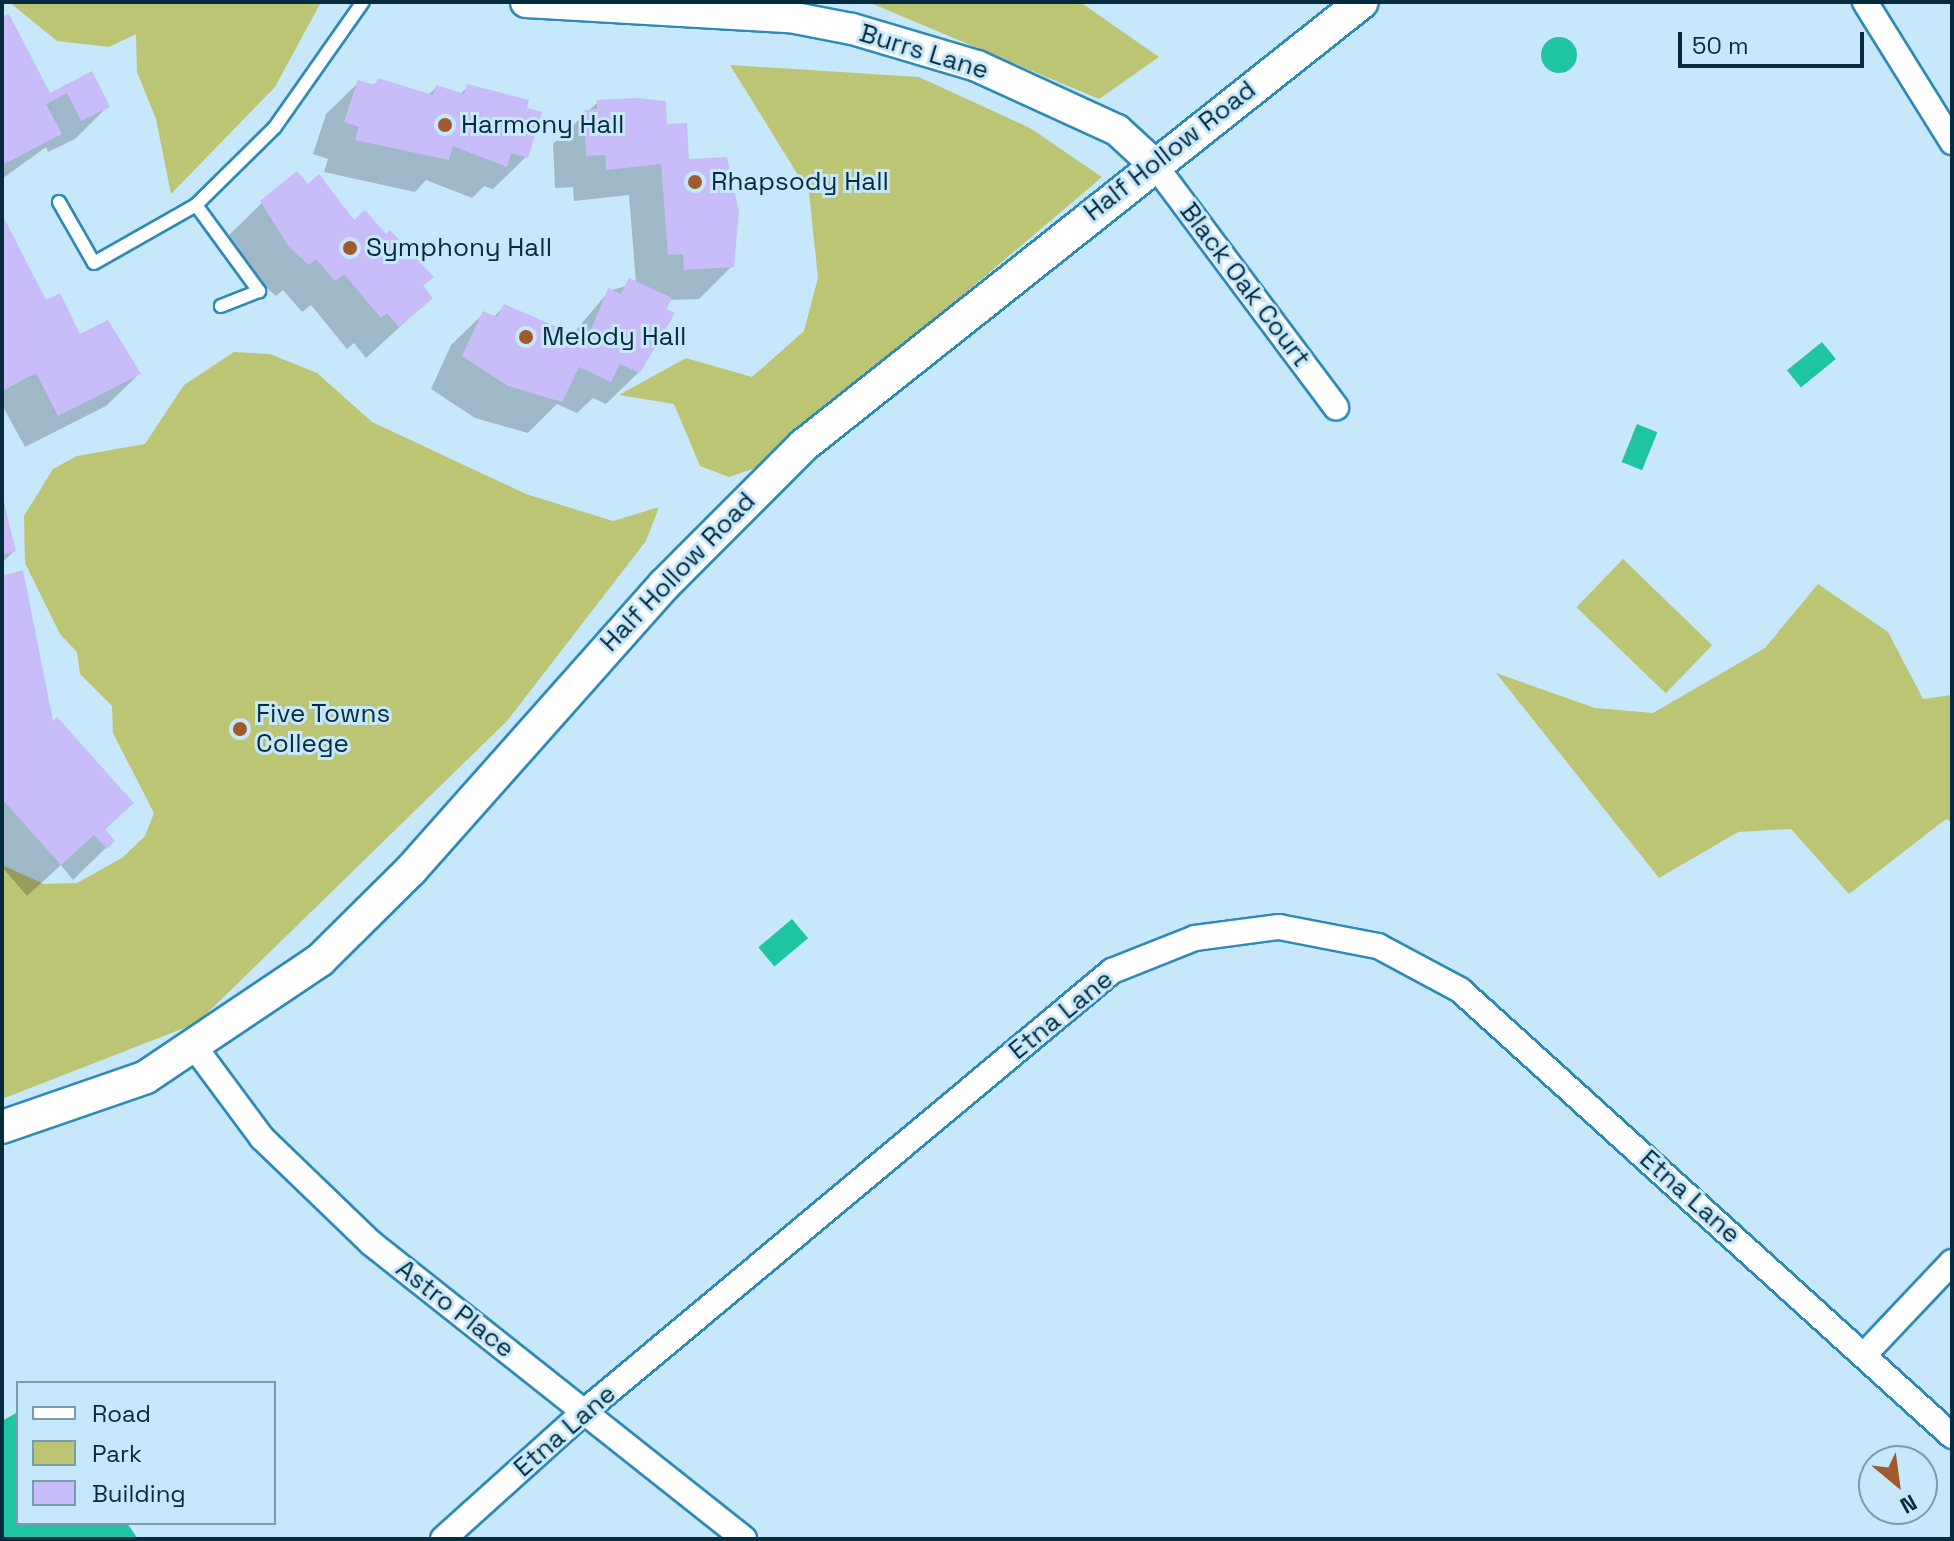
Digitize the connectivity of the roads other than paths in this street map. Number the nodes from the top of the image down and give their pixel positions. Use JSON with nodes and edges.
{"nodes":[{"id":1,"x":363,"y":2,"type":"edge"},
{"id":2,"x":526,"y":2,"type":"edge"},
{"id":3,"x":1865,"y":2,"type":"edge"},
{"id":4,"x":1346,"y":6,"type":"edge"},
{"id":5,"x":1952,"y":142,"type":"edge"},
{"id":6,"x":1154,"y":164,"type":"junction"},
{"id":7,"x":59,"y":202,"type":"dead end"},
{"id":8,"x":196,"y":205,"type":"junction"},
{"id":9,"x":221,"y":306,"type":"dead end"},
{"id":10,"x":1336,"y":407,"type":"dead end"},
{"id":11,"x":196,"y":1049,"type":"junction"},
{"id":12,"x":2,"y":1127,"type":"edge"},
{"id":13,"x":1952,"y":1262,"type":"edge"},
{"id":14,"x":1864,"y":1355,"type":"junction"},
{"id":15,"x":585,"y":1411,"type":"junction"},
{"id":16,"x":1952,"y":1436,"type":"edge"},
{"id":17,"x":443,"y":1539,"type":"edge"},
{"id":18,"x":744,"y":1539,"type":"edge"}],
"edges":[{"from":1,"to":8,"type":"lane"},
{"from":2,"to":6,"type":"street","name":"Burrs Lane"},
{"from":3,"to":5,"type":"street"},
{"from":4,"to":6,"type":"main road","name":"Half Hollow Road"},
{"from":6,"to":10,"type":"street","name":"Black Oak Court"},
{"from":6,"to":11,"type":"main road","name":"Half Hollow Road"},
{"from":7,"to":8,"type":"lane"},
{"from":8,"to":9,"type":"lane"},
{"from":11,"to":12,"type":"main road","name":"Half Hollow Road"},
{"from":11,"to":15,"type":"street","name":"Astro Place"},
{"from":13,"to":14,"type":"street"},
{"from":14,"to":15,"type":"street","name":"Etna Lane"},
{"from":14,"to":16,"type":"street","name":"Etna Lane"},
{"from":15,"to":17,"type":"street","name":"Etna Lane"},
{"from":15,"to":18,"type":"street","name":"Astro Place"}]}
